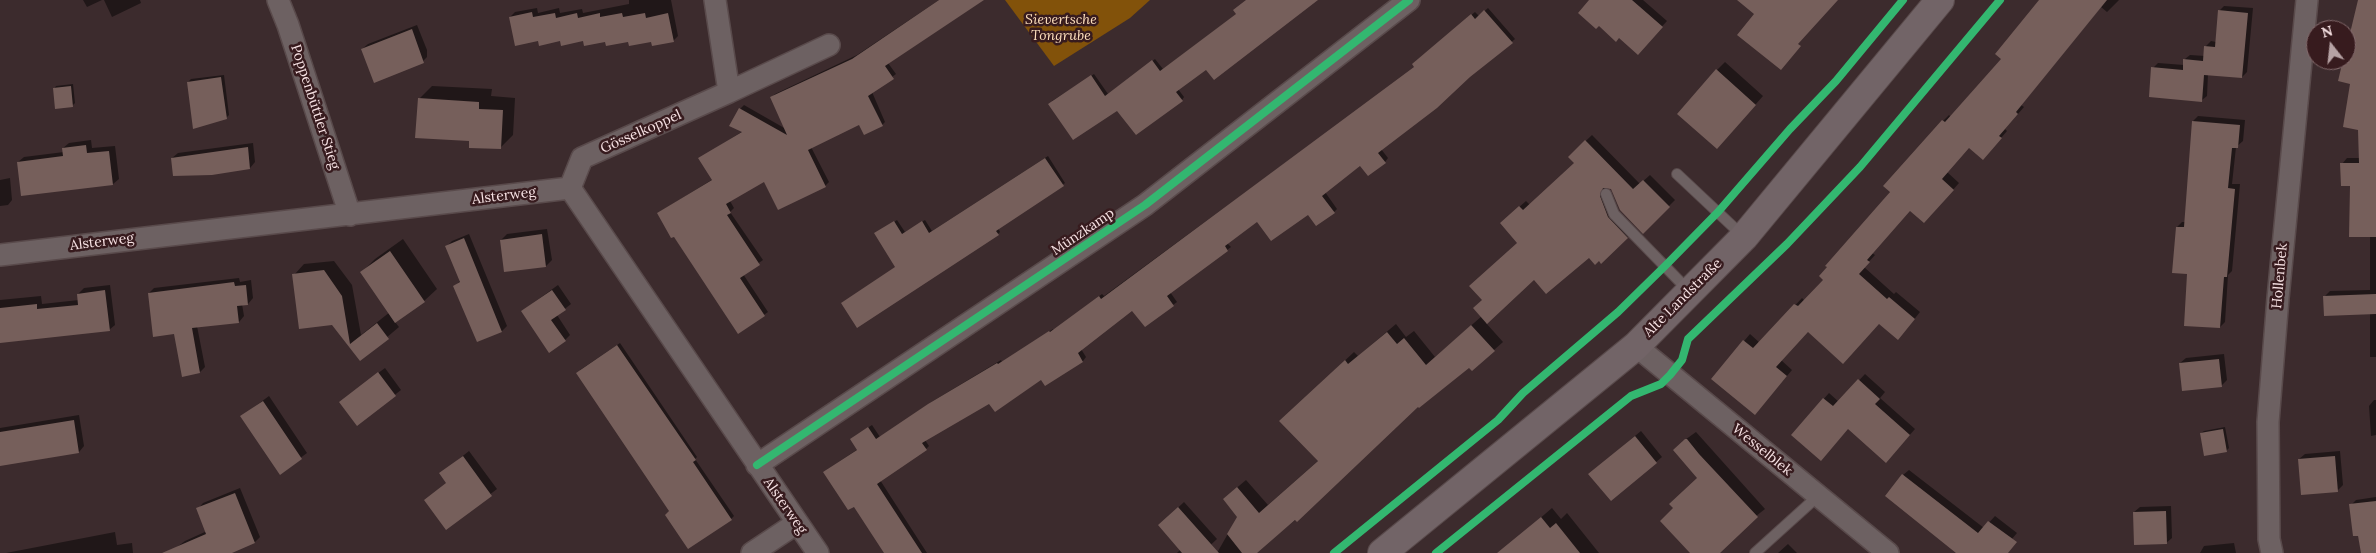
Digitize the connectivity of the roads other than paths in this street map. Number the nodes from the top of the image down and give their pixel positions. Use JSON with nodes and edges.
{"nodes":[{"id":1,"x":278,"y":0,"type":"edge"},
{"id":2,"x":715,"y":0,"type":"edge"},
{"id":3,"x":1408,"y":0,"type":"edge"},
{"id":4,"x":1940,"y":0,"type":"edge"},
{"id":5,"x":2307,"y":0,"type":"edge"},
{"id":6,"x":829,"y":45,"type":"dead end"},
{"id":7,"x":729,"y":92,"type":"junction"},
{"id":8,"x":1677,"y":174,"type":"dead end"},
{"id":9,"x":570,"y":188,"type":"junction"},
{"id":10,"x":1606,"y":194,"type":"dead end"},
{"id":11,"x":350,"y":215,"type":"junction"},
{"id":12,"x":1744,"y":237,"type":"junction"},
{"id":13,"x":0,"y":255,"type":"edge"},
{"id":14,"x":1689,"y":292,"type":"junction"},
{"id":15,"x":1636,"y":346,"type":"junction"},
{"id":16,"x":756,"y":465,"type":"junction"},
{"id":17,"x":1818,"y":496,"type":"junction"},
{"id":18,"x":798,"y":523,"type":"junction"},
{"id":19,"x":752,"y":553,"type":"edge"},
{"id":20,"x":818,"y":553,"type":"edge"},
{"id":21,"x":1382,"y":553,"type":"edge"},
{"id":22,"x":1755,"y":553,"type":"edge"},
{"id":23,"x":1888,"y":553,"type":"edge"},
{"id":24,"x":2272,"y":553,"type":"edge"}],
"edges":[{"from":1,"to":11,"type":"street","name":"Poppenbüttler Stieg"},
{"from":2,"to":7,"type":"street"},
{"from":3,"to":16,"type":"street","name":"Münzkamp"},
{"from":4,"to":12,"type":"main road","name":"Alte Landstraße"},
{"from":5,"to":24,"type":"street","name":"Hollenbek"},
{"from":6,"to":7,"type":"street","name":"Gösselkoppel"},
{"from":7,"to":9,"type":"street","name":"Gösselkoppel"},
{"from":8,"to":12,"type":"lane"},
{"from":9,"to":11,"type":"street","name":"Alsterweg"},
{"from":9,"to":16,"type":"street","name":"Alsterweg"},
{"from":10,"to":14,"type":"lane"},
{"from":11,"to":13,"type":"street","name":"Alsterweg"},
{"from":12,"to":14,"type":"main road","name":"Alte Landstraße"},
{"from":14,"to":15,"type":"main road","name":"Alte Landstraße"},
{"from":15,"to":17,"type":"street","name":"Wesselblek"},
{"from":15,"to":21,"type":"main road","name":"Alte Landstraße"},
{"from":16,"to":18,"type":"street","name":"Alsterweg"},
{"from":17,"to":22,"type":"lane"},
{"from":17,"to":23,"type":"street","name":"Wesselblek"},
{"from":18,"to":19,"type":"street"},
{"from":18,"to":20,"type":"street","name":"Alsterweg"}]}
